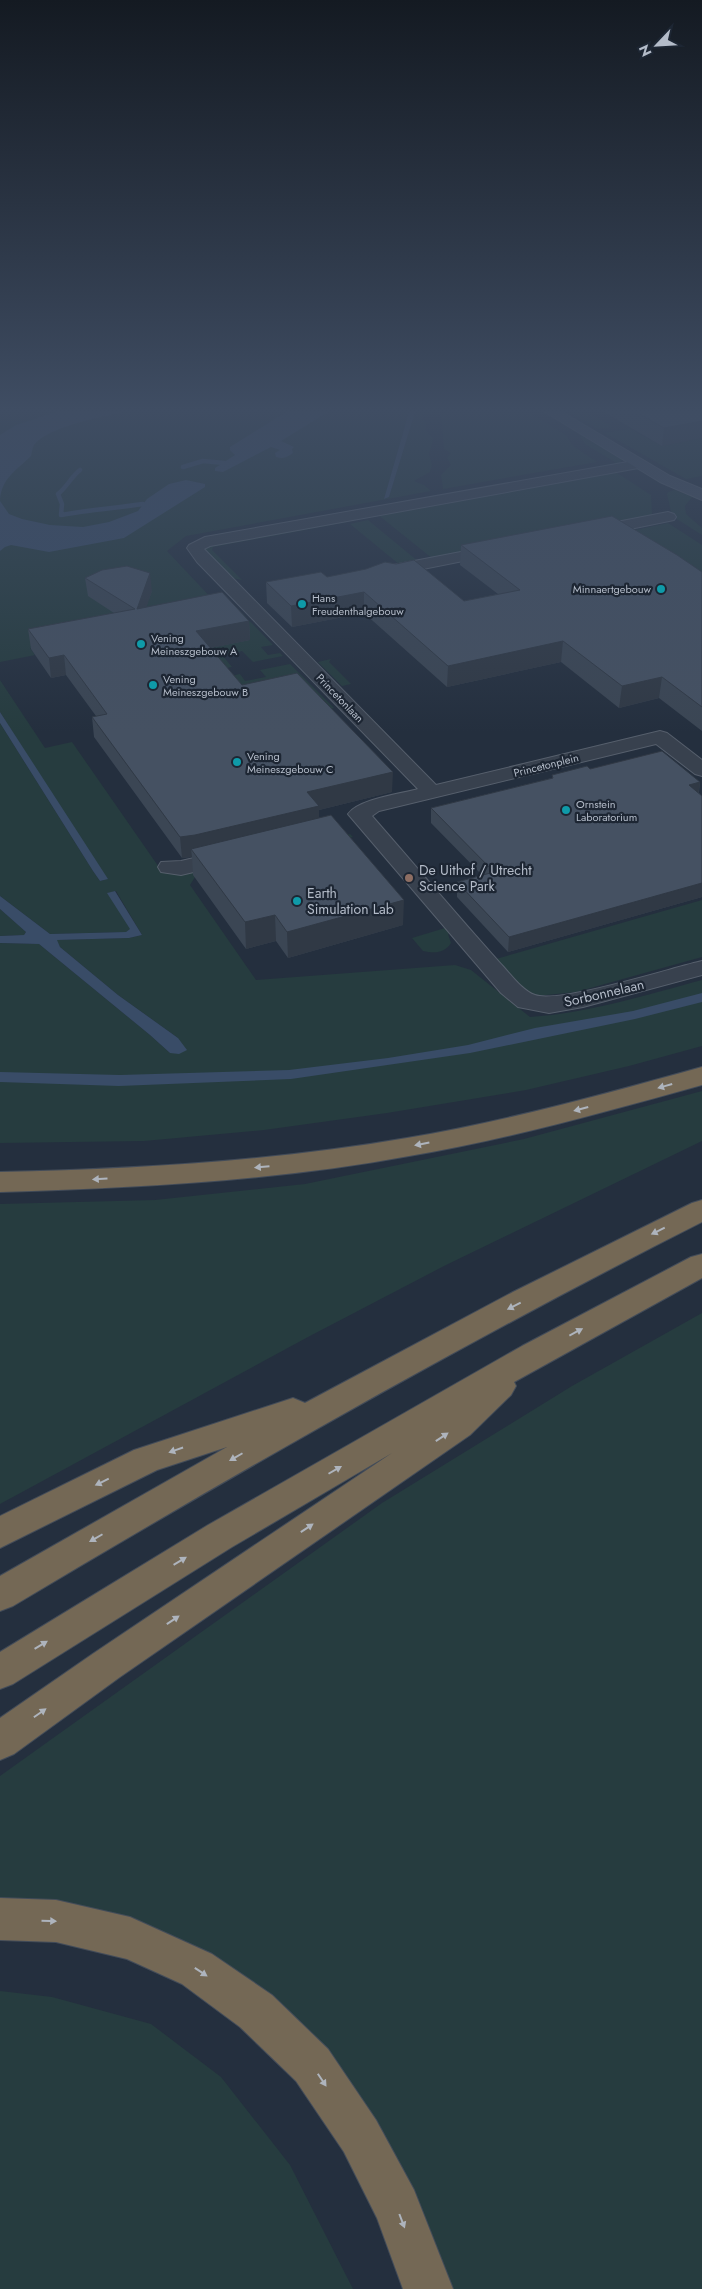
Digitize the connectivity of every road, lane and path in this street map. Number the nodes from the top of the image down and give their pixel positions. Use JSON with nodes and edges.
{"nodes":[{"id":1,"x":334,"y":519,"type":"edge"},
{"id":2,"x":658,"y":519,"type":"edge"},
{"id":3,"x":574,"y":535,"type":"edge"},
{"id":4,"x":510,"y":548,"type":"edge"},
{"id":5,"x":370,"y":575,"type":"edge"},
{"id":6,"x":263,"y":596,"type":"dead end"},
{"id":7,"x":244,"y":600,"type":"junction"},
{"id":8,"x":702,"y":770,"type":"edge"},
{"id":9,"x":432,"y":792,"type":"junction"},
{"id":10,"x":249,"y":853,"type":"edge"},
{"id":11,"x":169,"y":868,"type":"dead end"},
{"id":12,"x":702,"y":968,"type":"edge"},
{"id":13,"x":702,"y":1076,"type":"edge"},
{"id":14,"x":0,"y":1182,"type":"edge"},
{"id":15,"x":702,"y":1210,"type":"edge"},
{"id":16,"x":702,"y":1265,"type":"edge"},
{"id":17,"x":534,"y":1355,"type":"junction"},
{"id":18,"x":355,"y":1390,"type":"junction"},
{"id":19,"x":0,"y":1533,"type":"edge"},
{"id":20,"x":0,"y":1595,"type":"edge"},
{"id":21,"x":0,"y":1672,"type":"edge"},
{"id":22,"x":0,"y":1741,"type":"edge"},
{"id":23,"x":0,"y":1919,"type":"edge"},
{"id":24,"x":428,"y":2289,"type":"edge"}],
"edges":[{"from":1,"to":7,"type":"street","name":"Princetonlaan"},
{"from":2,"to":3,"type":"street"},
{"from":4,"to":5,"type":"street"},
{"from":6,"to":7,"type":"street"},
{"from":7,"to":9,"type":"street","name":"Princetonlaan"},
{"from":8,"to":9,"type":"street","name":"Princetonplein"},
{"from":9,"to":12,"type":"street","name":"Sorbonnelaan"},
{"from":10,"to":11,"type":"street"},
{"from":13,"to":14,"type":"highway","one_way":true},
{"from":15,"to":18,"type":"highway","one_way":true},
{"from":17,"to":16,"type":"highway","one_way":true},
{"from":21,"to":17,"type":"highway","one_way":true},
{"from":22,"to":17,"type":"highway","one_way":true},
{"from":18,"to":19,"type":"highway","one_way":true},
{"from":18,"to":20,"type":"highway","one_way":true},
{"from":23,"to":24,"type":"highway","one_way":true}]}
